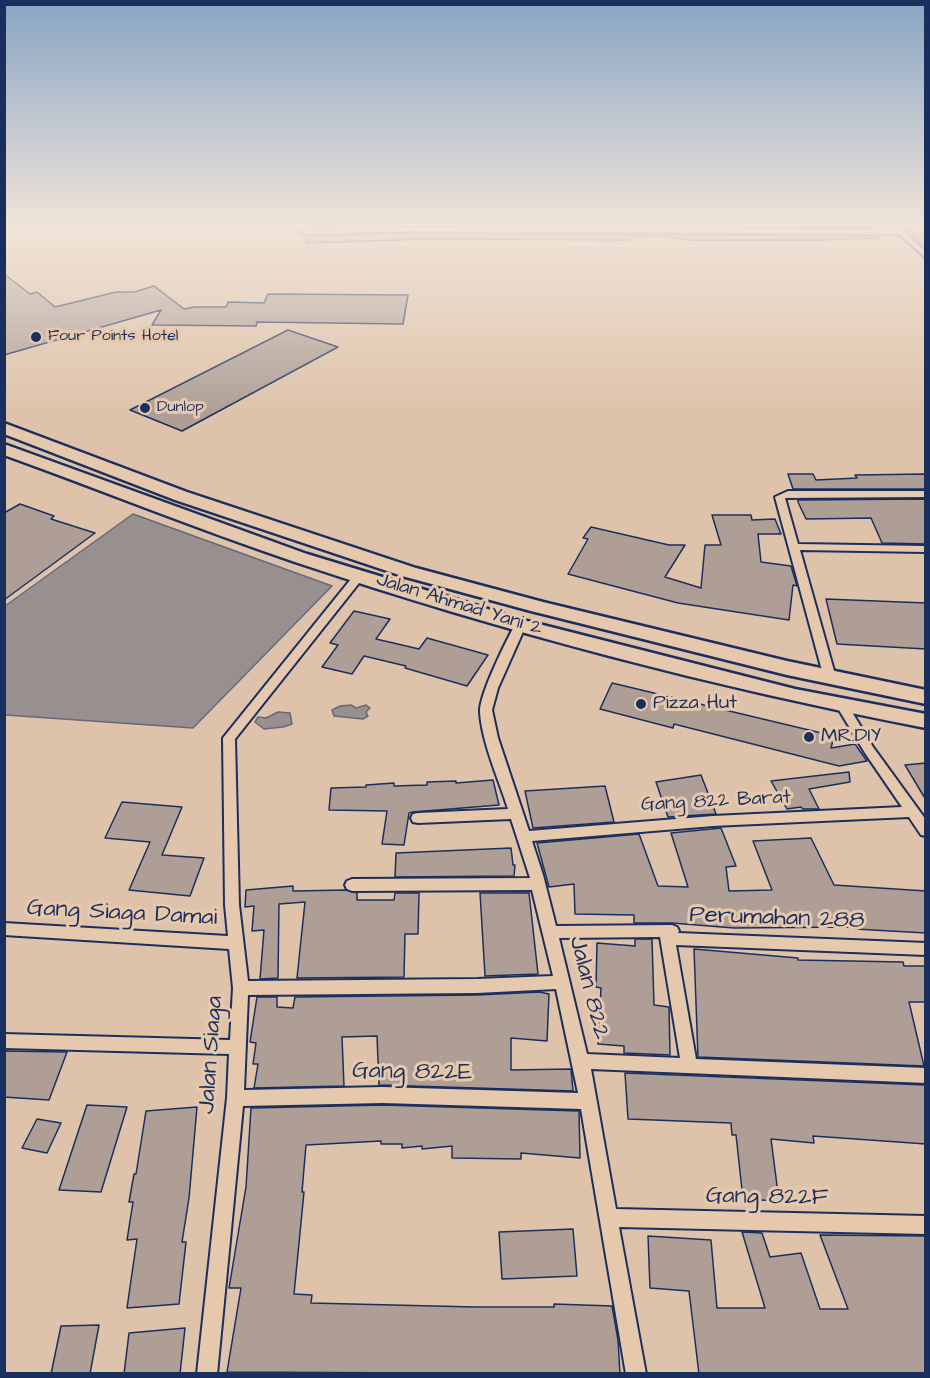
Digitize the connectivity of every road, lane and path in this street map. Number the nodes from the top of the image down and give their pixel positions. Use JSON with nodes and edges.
{"nodes":[{"id":1,"x":4,"y":428,"type":"edge"},
{"id":2,"x":4,"y":449,"type":"edge"},
{"id":3,"x":926,"y":494,"type":"edge"},
{"id":4,"x":795,"y":547,"type":"junction"},
{"id":5,"x":926,"y":549,"type":"edge"},
{"id":6,"x":359,"y":576,"type":"junction"},
{"id":7,"x":520,"y":625,"type":"junction"},
{"id":8,"x":830,"y":678,"type":"junction"},
{"id":9,"x":926,"y":697,"type":"edge"},
{"id":10,"x":842,"y":705,"type":"junction"},
{"id":11,"x":926,"y":721,"type":"edge"},
{"id":12,"x":911,"y":812,"type":"junction"},
{"id":13,"x":517,"y":814,"type":"junction"},
{"id":14,"x":418,"y":818,"type":"dead end"},
{"id":15,"x":926,"y":831,"type":"edge"},
{"id":16,"x":525,"y":836,"type":"junction"},
{"id":17,"x":538,"y":884,"type":"junction"},
{"id":18,"x":352,"y":885,"type":"dead end"},
{"id":19,"x":4,"y":929,"type":"edge"},
{"id":20,"x":672,"y":931,"type":"dead end"},
{"id":21,"x":550,"y":933,"type":"junction"},
{"id":22,"x":236,"y":943,"type":"junction"},
{"id":23,"x":926,"y":949,"type":"edge"},
{"id":24,"x":562,"y":982,"type":"junction"},
{"id":25,"x":241,"y":988,"type":"junction"},
{"id":26,"x":4,"y":1041,"type":"edge"},
{"id":27,"x":238,"y":1047,"type":"junction"},
{"id":28,"x":582,"y":1061,"type":"junction"},
{"id":29,"x":689,"y":1064,"type":"junction"},
{"id":30,"x":926,"y":1076,"type":"edge"},
{"id":31,"x":235,"y":1098,"type":"junction"},
{"id":32,"x":589,"y":1101,"type":"junction"},
{"id":33,"x":608,"y":1218,"type":"junction"},
{"id":34,"x":926,"y":1225,"type":"edge"},
{"id":35,"x":207,"y":1374,"type":"edge"},
{"id":36,"x":636,"y":1374,"type":"edge"}],
"edges":[{"from":1,"to":8,"type":"highway","name":"Jalan Ahmad Yani 2"},
{"from":2,"to":6,"type":"highway","name":"Jalan Ahmad Yani 2"},
{"from":3,"to":4,"type":"street"},
{"from":4,"to":5,"type":"street"},
{"from":4,"to":8,"type":"street"},
{"from":6,"to":7,"type":"highway","name":"Jalan Ahmad Yani 2"},
{"from":6,"to":22,"type":"street","name":"Jalan Siaga"},
{"from":7,"to":10,"type":"highway","name":"Jalan Ahmad Yani 2"},
{"from":7,"to":13,"type":"street","name":"Jalan 822"},
{"from":8,"to":9,"type":"highway","name":"Jalan Ahmad Yani 2"},
{"from":10,"to":11,"type":"highway","name":"Jalan Ahmad Yani 2"},
{"from":10,"to":12,"type":"street"},
{"from":12,"to":15,"type":"street"},
{"from":12,"to":16,"type":"street","name":"Gang 822 Barat"},
{"from":13,"to":14,"type":"street"},
{"from":13,"to":16,"type":"street","name":"Jalan 822"},
{"from":16,"to":17,"type":"street","name":"Jalan 822"},
{"from":17,"to":18,"type":"street"},
{"from":17,"to":21,"type":"street","name":"Jalan 822"},
{"from":19,"to":22,"type":"street","name":"Gang Siaga Damai"},
{"from":20,"to":21,"type":"street"},
{"from":21,"to":24,"type":"street","name":"Jalan 822"},
{"from":22,"to":25,"type":"street","name":"Jalan Siaga"},
{"from":23,"to":29,"type":"street","name":"Perumahan 288"},
{"from":24,"to":25,"type":"street"},
{"from":24,"to":28,"type":"street","name":"Jalan 822"},
{"from":25,"to":27,"type":"street","name":"Jalan Siaga"},
{"from":26,"to":27,"type":"street"},
{"from":27,"to":31,"type":"street","name":"Jalan Siaga"},
{"from":28,"to":29,"type":"street"},
{"from":28,"to":32,"type":"street","name":"Jalan 822"},
{"from":29,"to":30,"type":"street"},
{"from":31,"to":32,"type":"street","name":"Gang 822E"},
{"from":31,"to":35,"type":"street","name":"Jalan Siaga"},
{"from":32,"to":33,"type":"street","name":"Jalan 822"},
{"from":33,"to":34,"type":"street","name":"Gang 822F"},
{"from":33,"to":36,"type":"street","name":"Jalan 822"}]}
